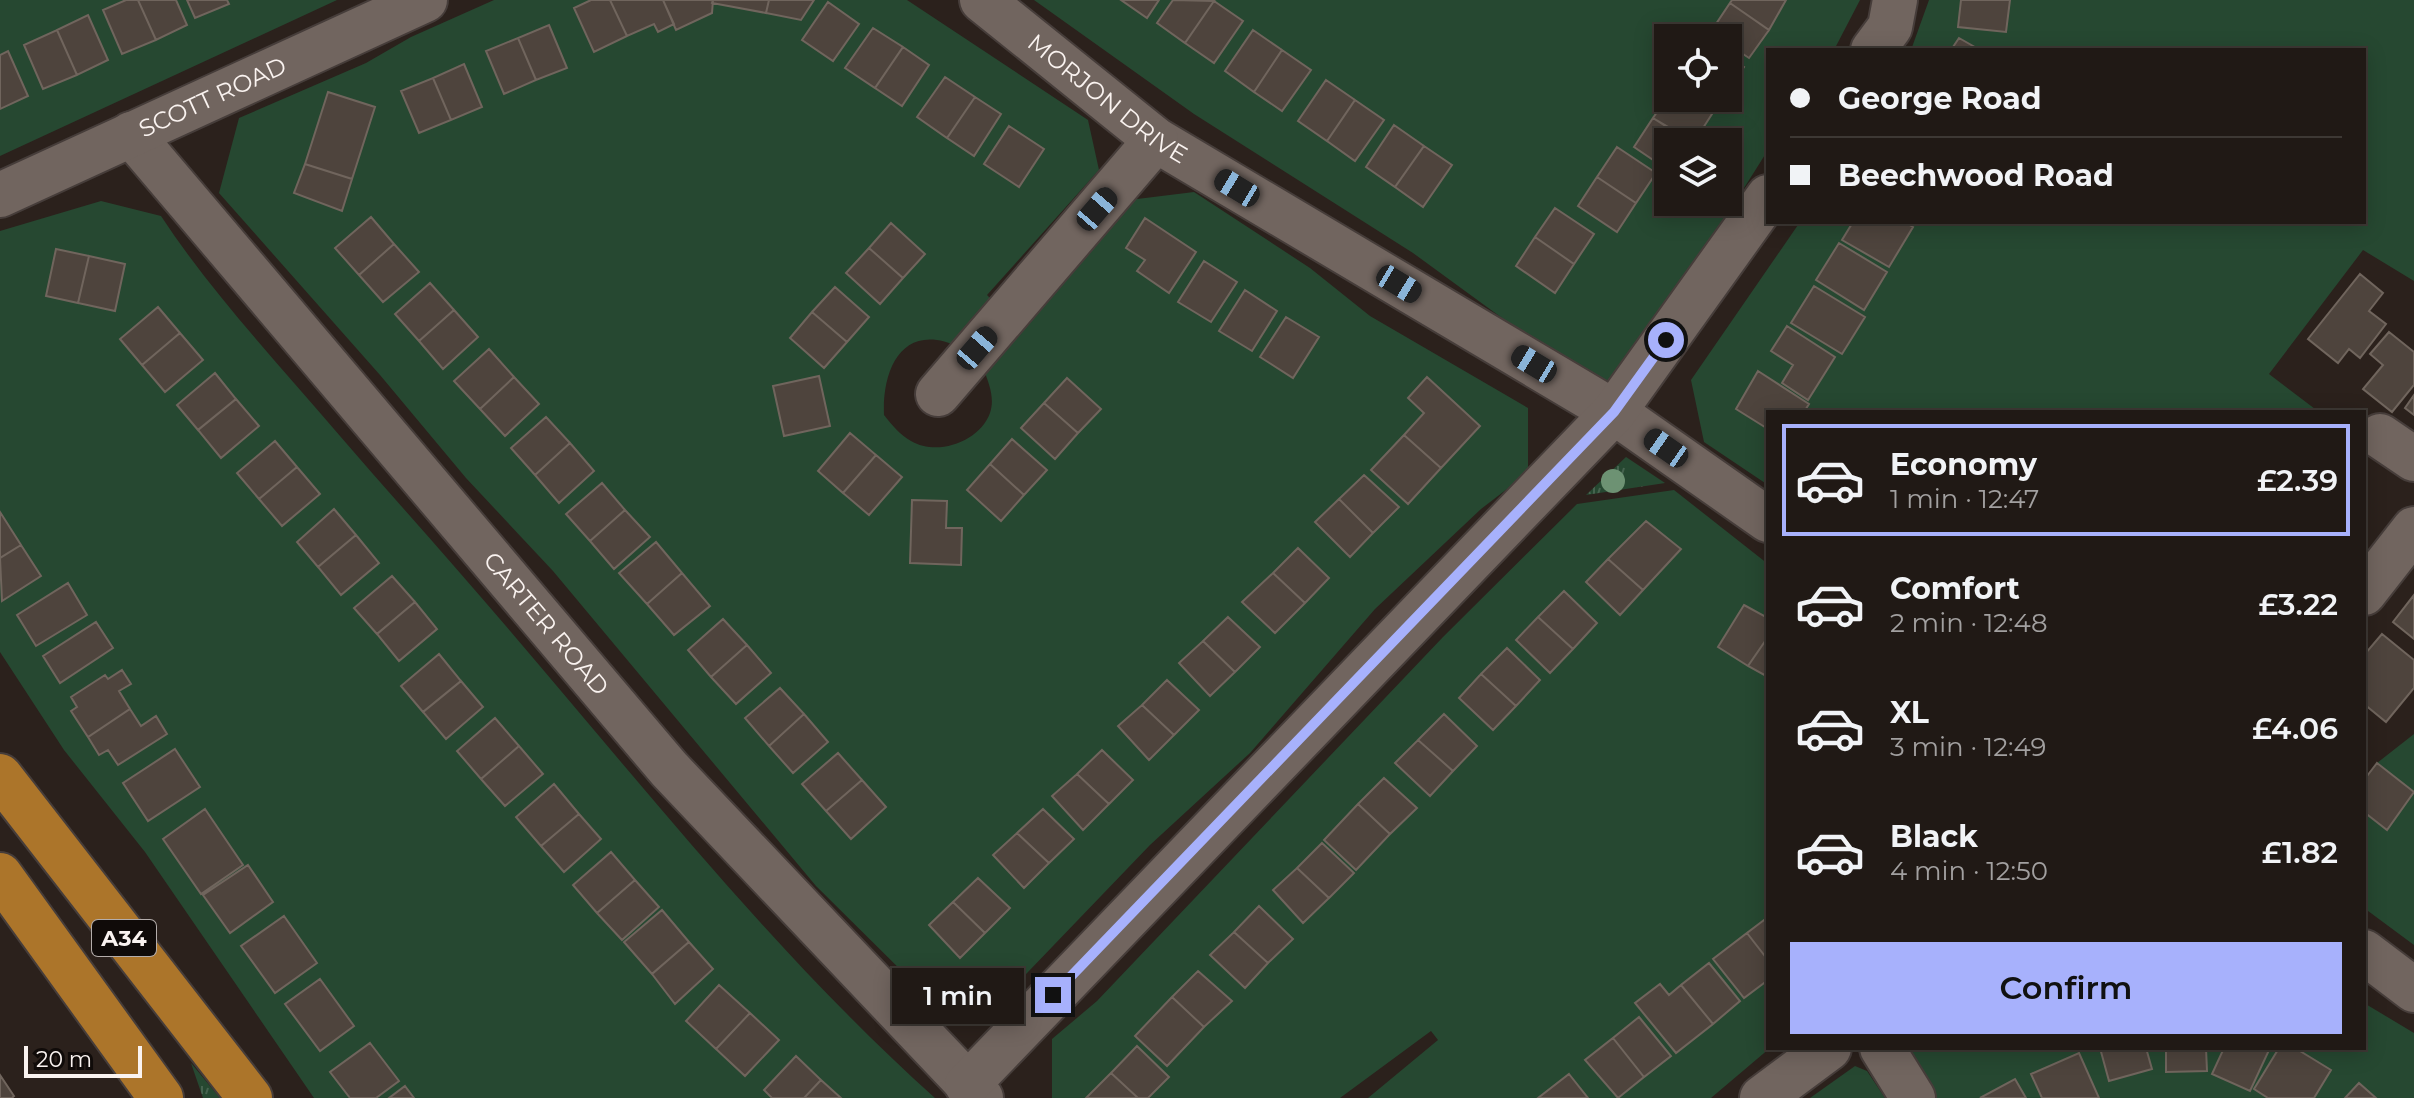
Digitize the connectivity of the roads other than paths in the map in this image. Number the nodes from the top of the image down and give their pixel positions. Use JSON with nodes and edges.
{"nodes":[{"id":1,"x":425,"y":0,"type":"edge"},
{"id":2,"x":982,"y":0,"type":"edge"},
{"id":3,"x":1895,"y":0,"type":"edge"},
{"id":4,"x":1874,"y":48,"type":"edge"},
{"id":5,"x":131,"y":134,"type":"junction"},
{"id":6,"x":1156,"y":140,"type":"junction"},
{"id":7,"x":0,"y":195,"type":"edge"},
{"id":8,"x":1766,"y":200,"type":"edge"},
{"id":9,"x":938,"y":394,"type":"dead end"},
{"id":10,"x":1614,"y":412,"type":"junction"},
{"id":11,"x":1766,"y":519,"type":"edge"},
{"id":12,"x":2414,"y":529,"type":"edge"},
{"id":13,"x":2366,"y":590,"type":"edge"},
{"id":14,"x":0,"y":776,"type":"edge"},
{"id":15,"x":0,"y":875,"type":"edge"},
{"id":16,"x":2366,"y":954,"type":"edge"},
{"id":17,"x":2414,"y":990,"type":"edge"},
{"id":18,"x":1826,"y":1050,"type":"edge"},
{"id":19,"x":1883,"y":1050,"type":"edge"},
{"id":20,"x":974,"y":1091,"type":"edge"},
{"id":21,"x":161,"y":1098,"type":"edge"},
{"id":22,"x":250,"y":1098,"type":"edge"},
{"id":23,"x":1762,"y":1098,"type":"edge"},
{"id":24,"x":1913,"y":1098,"type":"edge"}],
"edges":[{"from":1,"to":5,"type":"street","name":"SCOTT ROAD"},
{"from":2,"to":6,"type":"street","name":"MORJON DRIVE"},
{"from":3,"to":4,"type":"street"},
{"from":5,"to":7,"type":"street","name":"SCOTT ROAD"},
{"from":5,"to":20,"type":"street","name":"CARTER ROAD"},
{"from":6,"to":9,"type":"street"},
{"from":6,"to":10,"type":"street","name":"MORJON DRIVE"},
{"from":8,"to":10,"type":"street"},
{"from":10,"to":11,"type":"street","name":"MORJON DRIVE"},
{"from":10,"to":20,"type":"street"},
{"from":12,"to":13,"type":"street"},
{"from":14,"to":22,"type":"highway","number":"A34"},
{"from":15,"to":21,"type":"highway","number":"A34"},
{"from":16,"to":17,"type":"street"},
{"from":18,"to":23,"type":"street"},
{"from":19,"to":24,"type":"street"}]}
